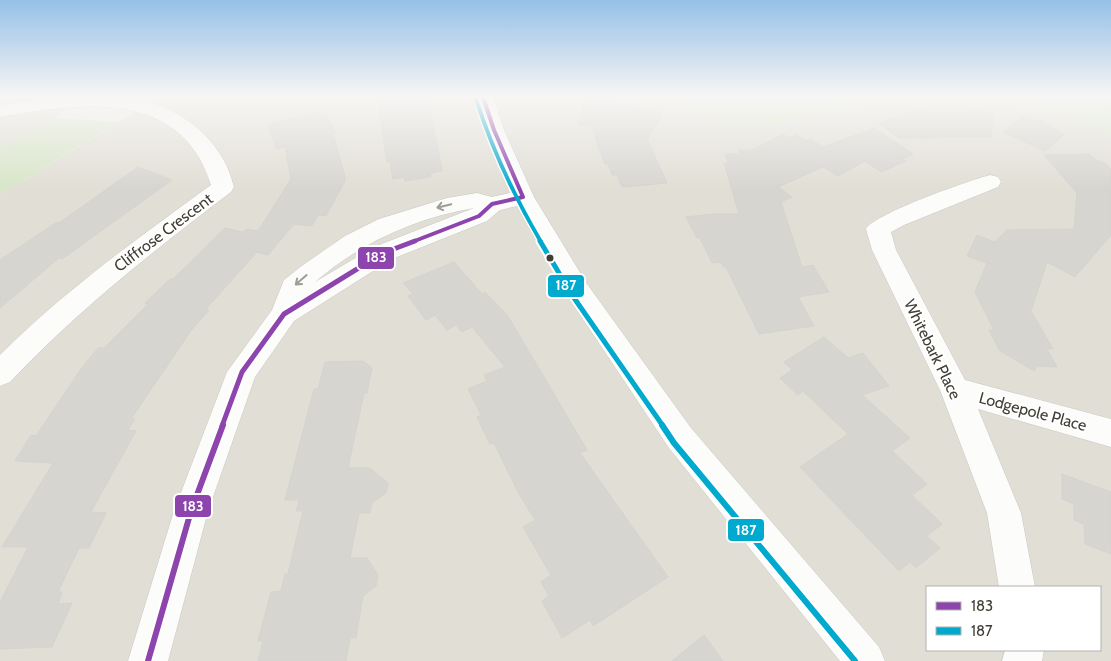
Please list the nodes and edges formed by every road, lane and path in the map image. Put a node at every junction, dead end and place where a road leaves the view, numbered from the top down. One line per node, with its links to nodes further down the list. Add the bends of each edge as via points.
1 (182, 128): 5 (street, Cliffrose Crescent, via 212,158 222,187 99,280 47,325)
2 (493, 128): 4 (street)
3 (990, 182): 6 (street, Whitebark Place, via 878,229 884,250)
4 (522, 196): 9 (street, via 492,204 479,216 383,253 284,314 242,372 191,511); 10 (street, via 578,291 680,438)
5 (0, 374)
6 (955, 390): 7 (street, Lodgepole Place); 8 (street, Whitebark Place, via 1004,514)
7 (1111, 433)
8 (1018, 586)
9 (148, 661)
10 (865, 661)

